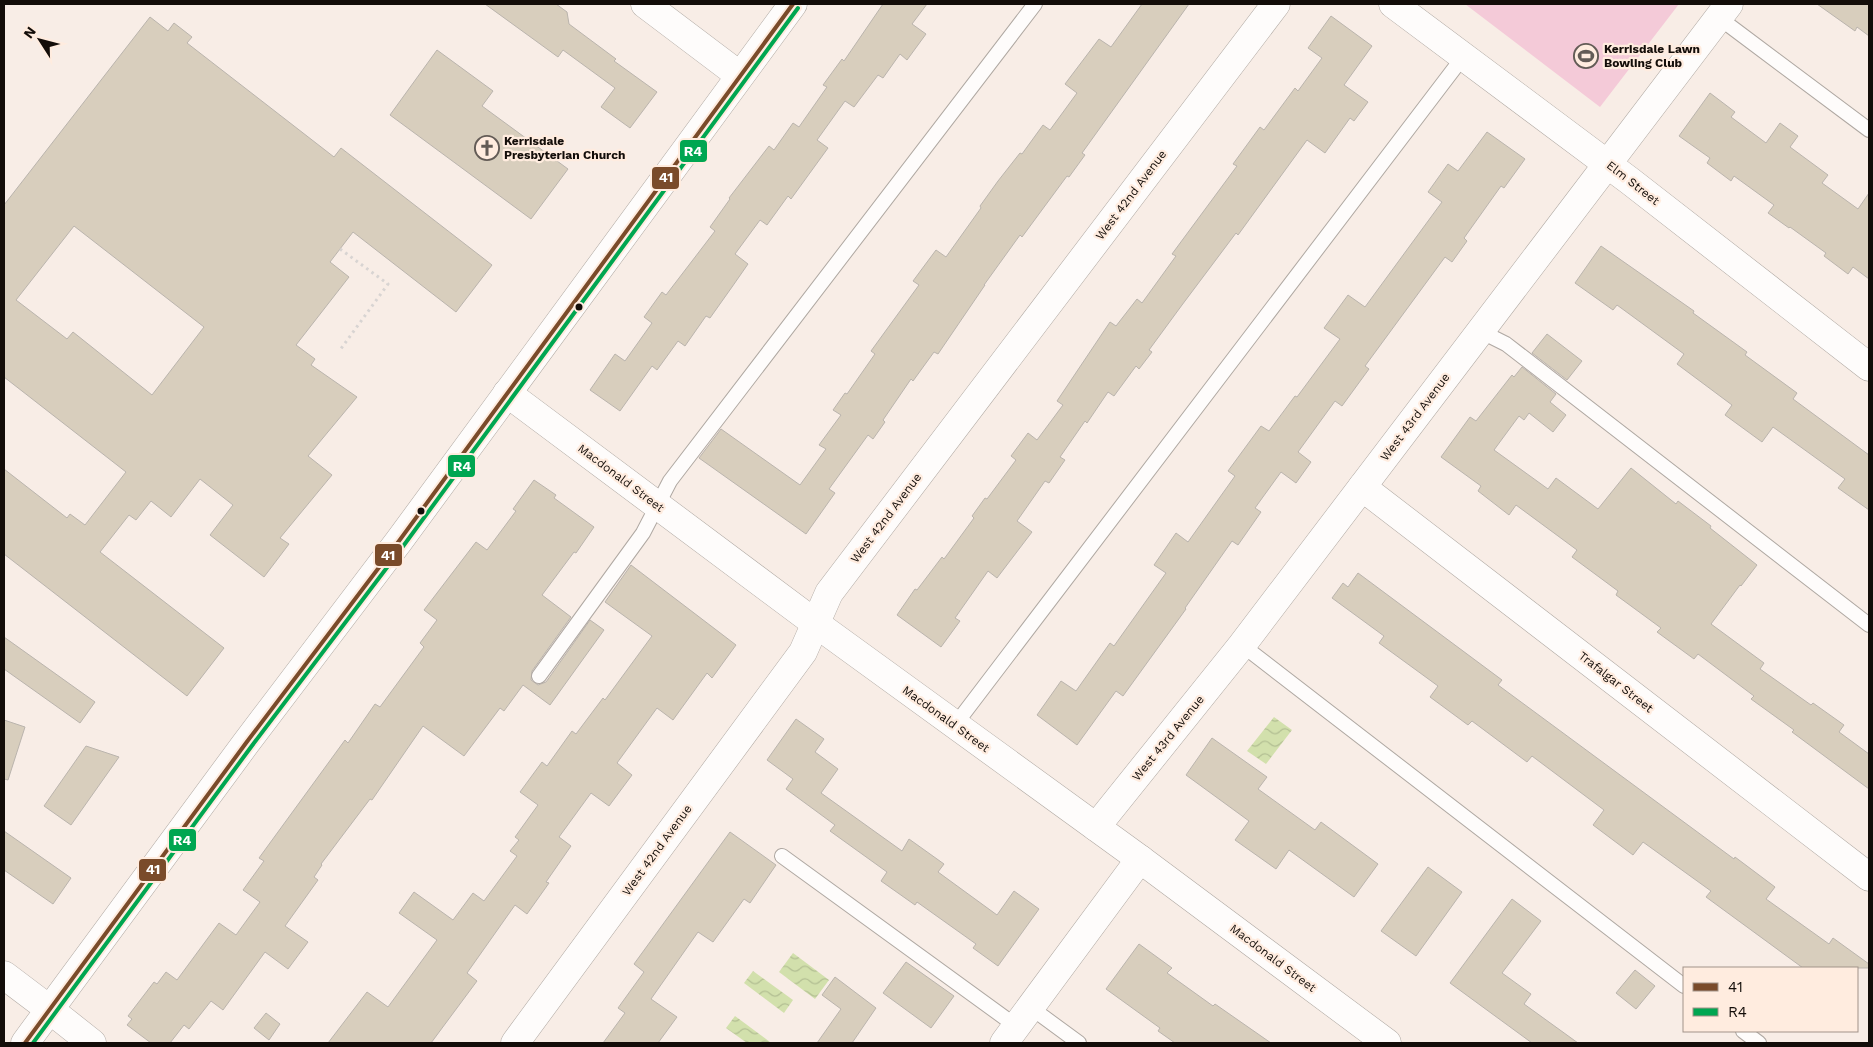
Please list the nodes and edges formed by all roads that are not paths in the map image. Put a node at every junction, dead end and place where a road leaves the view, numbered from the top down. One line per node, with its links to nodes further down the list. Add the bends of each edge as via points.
1 (645, 4): 8 (street)
2 (793, 4): 8 (street)
3 (1035, 4): 15 (lane, via 670,481)
4 (1276, 4): 16 (street, West 42nd Avenue, via 829,593)
5 (1393, 4): 7 (street, Elm Street)
6 (1724, 10): 9 (lane); 10 (street, West 43rd Avenue)
7 (1463, 57): 10 (street, Elm Street); 20 (lane)
8 (740, 75): 13 (street)
9 (1869, 130)
10 (1608, 164): 11 (street, West 43rd Avenue); 12 (street, Elm Street)
11 (1480, 331): 14 (street, West 43rd Avenue); 17 (lane, via 1506,344)
12 (1869, 367)
13 (507, 393): 15 (street, Macdonald Street); 27 (street)
14 (1362, 487): 18 (street, West 43rd Avenue); 24 (street, Trafalgar Street)
15 (657, 505): 16 (street, Macdonald Street); 19 (lane, via 643,533)
16 (815, 623): 20 (street, Macdonald Street); 32 (street, West 42nd Avenue, via 803,652)
17 (1869, 625)
18 (1242, 645): 21 (street, West 43rd Avenue); 26 (lane)
19 (539, 676)
20 (955, 725): 21 (street, Macdonald Street)
21 (1096, 827): 23 (street, Macdonald Street)
22 (782, 856): 28 (lane)
23 (1140, 859): 28 (street); 34 (street, Macdonald Street)
24 (1869, 877)
25 (4, 975): 27 (street)
26 (1683, 985)
27 (49, 1010): 30 (street); 31 (street)
28 (1017, 1026): 33 (lane)
29 (1744, 1032): 35 (lane)
30 (25, 1043)
31 (92, 1043)
32 (515, 1043)
33 (1079, 1043)
34 (1387, 1043)
35 (1760, 1043)

